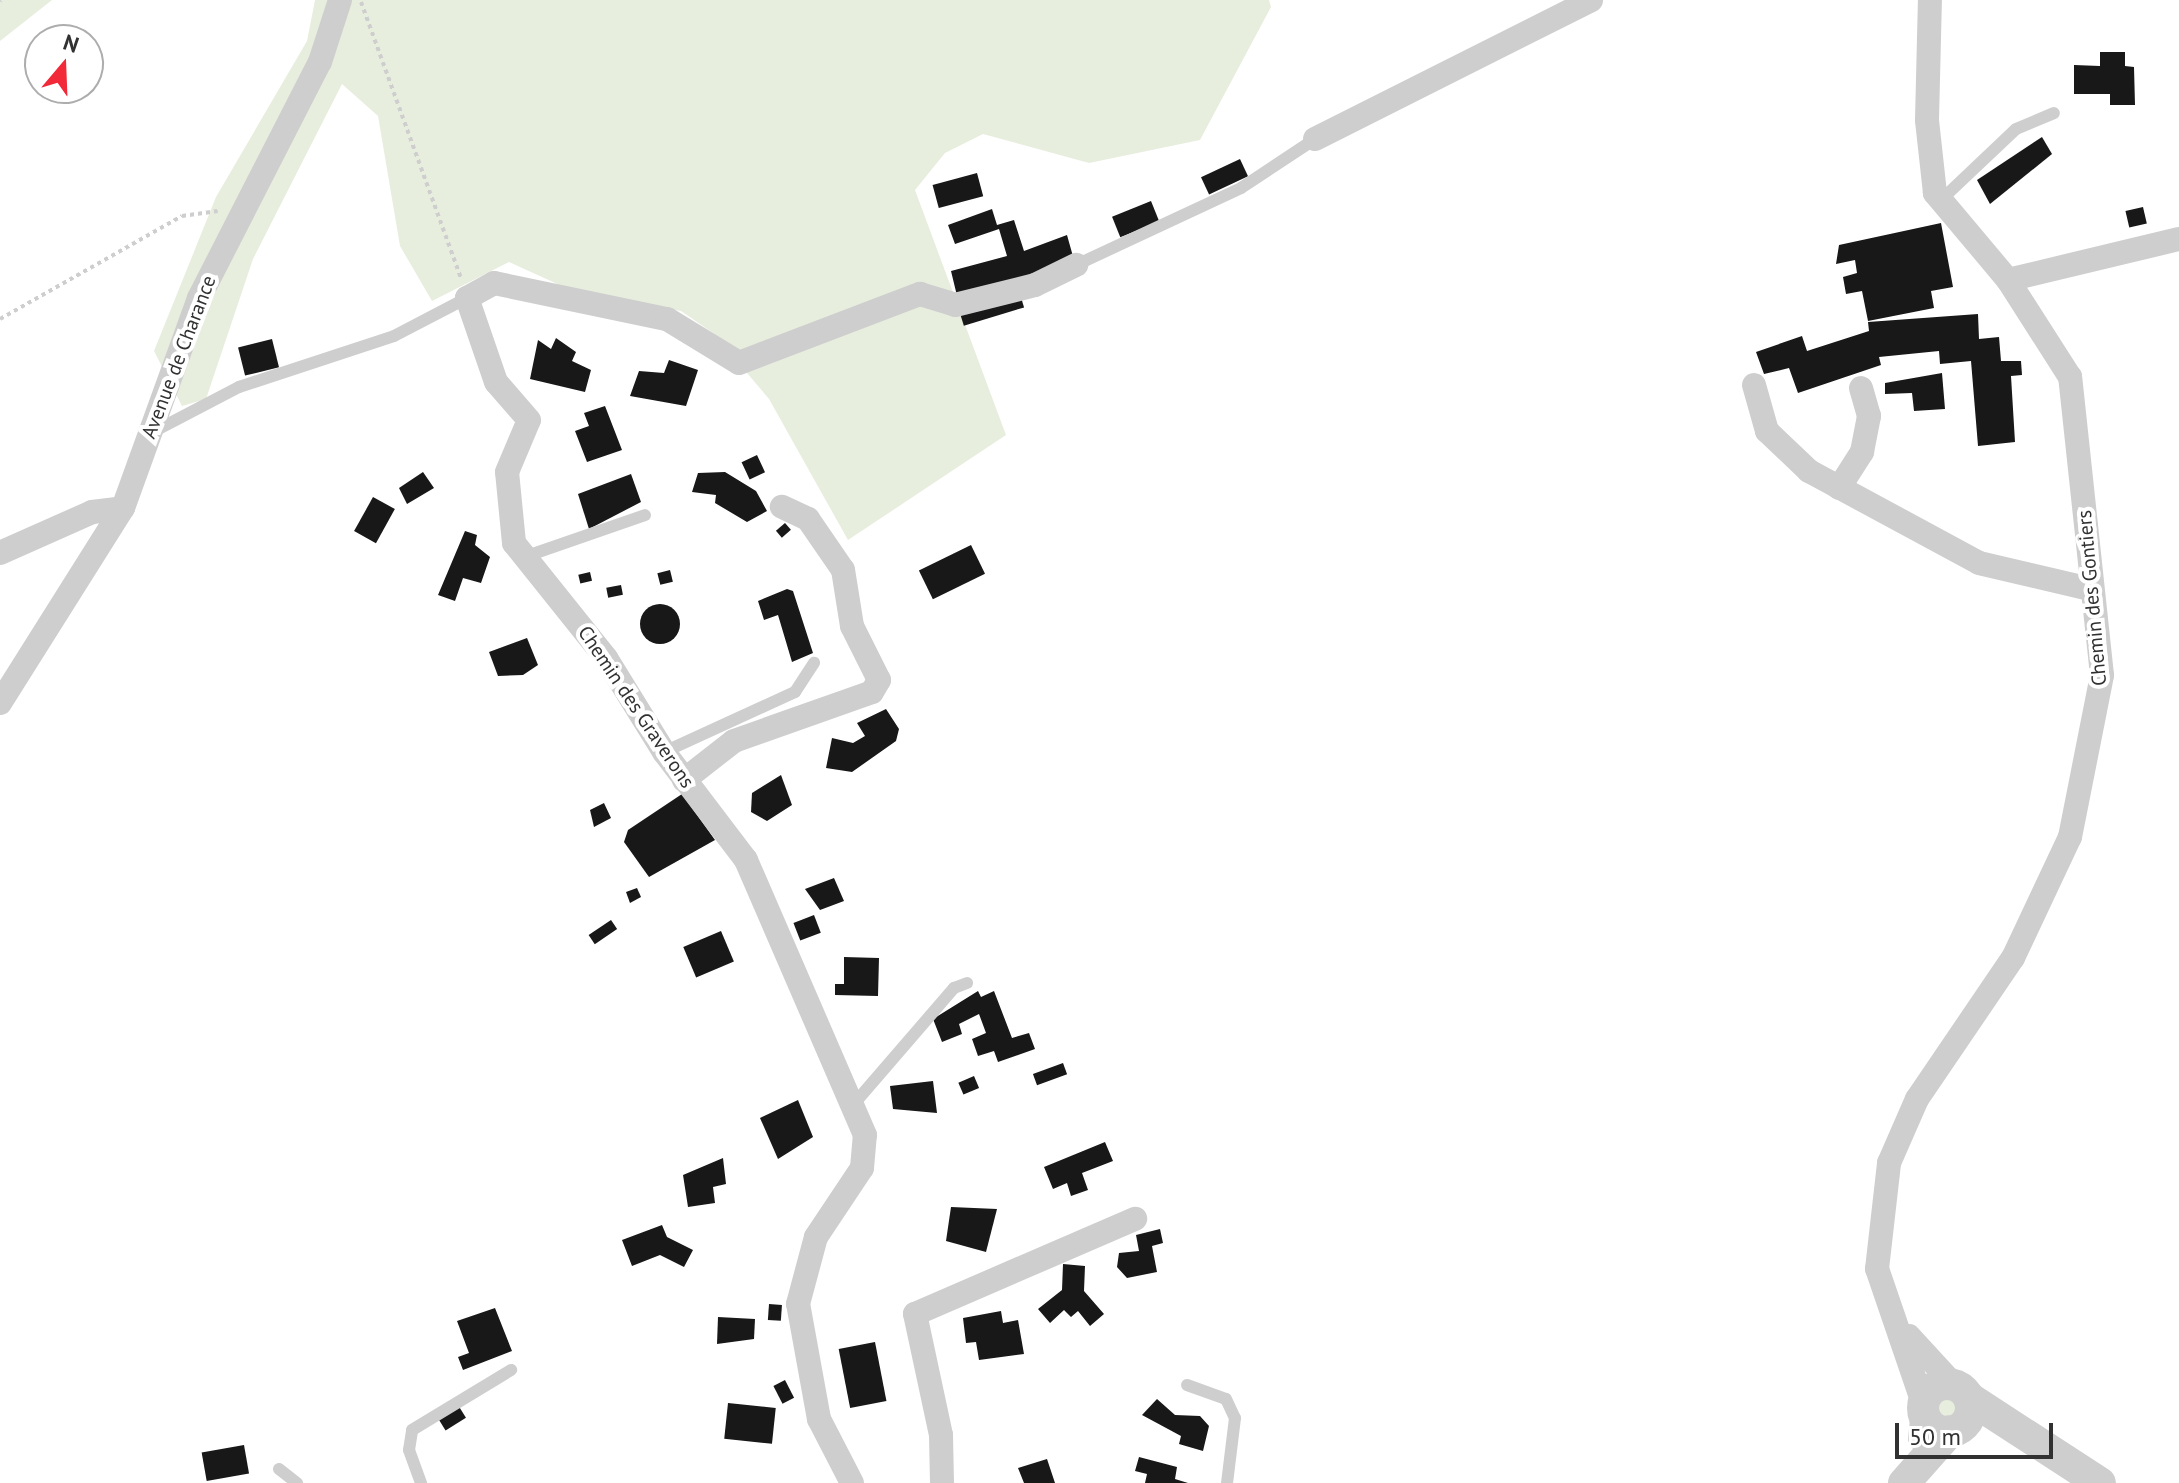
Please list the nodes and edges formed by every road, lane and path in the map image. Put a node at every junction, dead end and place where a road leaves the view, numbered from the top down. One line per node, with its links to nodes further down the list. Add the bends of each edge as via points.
1 (340, 0): 8 (street, Avenue de Charance, via 320,62)
2 (360, 0): 12 (path)
3 (1591, 0): 6 (street)
4 (1930, 0): 7 (street, via 1927,120)
5 (2054, 113): 7 (lane, via 2016,129)
6 (1315, 139): 10 (lane, via 1241,188)
7 (1941, 200): 11 (street, Chemin des Gontiers)
8 (240, 207): 13 (path, via 182,216); 16 (street, Avenue de Charance)
9 (2179, 239): 11 (street)
10 (1076, 265): 12 (street, via 1035,285 955,305 920,294 739,363 667,319 494,283)
11 (2008, 280): 23 (street, Chemin des Gontiers, via 2070,377)
12 (467, 298): 16 (lane, via 394,336 239,387); 22 (street, Chemin des Graverons, via 496,382 529,420 506,487)
13 (0, 319)
14 (1754, 385): 17 (street, via 1767,431)
15 (1861, 388): 17 (street, via 1869,416 1862,452)
16 (149, 434): 19 (street, Avenue de Charance)
17 (1839, 488): 23 (street, via 1979,563)
18 (782, 507): 27 (street, via 808,519 843,570 852,626 879,680 872,692 734,741)
19 (123, 508): 21 (street, via 92,512); 25 (street, Avenue de Charance)
20 (645, 515): 22 (lane)
21 (0, 553)
22 (521, 558): 26 (street, Chemin des Graverons, via 606,658)
23 (2090, 589): 31 (street, Chemin des Gontiers, via 2100,711 2070,837 2013,958 1917,1099 1889,1163 1877,1269)
24 (814, 663): 26 (lane, via 795,692)
25 (0, 701)
26 (664, 752): 27 (street, Chemin des Graverons)
27 (684, 780): 29 (street, Chemin des Graverons, via 746,860)
28 (967, 983): 29 (lane, via 954,988)
29 (853, 1105): 39 (street, Chemin des Graverons, via 865,1135 862,1168 816,1237 798,1304 819,1419)
30 (1135, 1219): 40 (street, via 915,1314 941,1435)
31 (1902, 1328): 34 (street, Chemin des Gontiers); 34 (street, Chemin des Gontiers)
32 (511, 1370): 38 (lane, via 412,1430 409,1450)
33 (1187, 1385): 41 (lane, via 1226,1399 1235,1418)
34 (1944, 1412): 36 (street); 42 (street, via 2025,1430)
35 (279, 1469): 37 (lane)
36 (1905, 1482)
37 (297, 1483)
38 (421, 1483)
39 (852, 1483)
40 (942, 1483)
41 (1227, 1483)
42 (2100, 1483)

